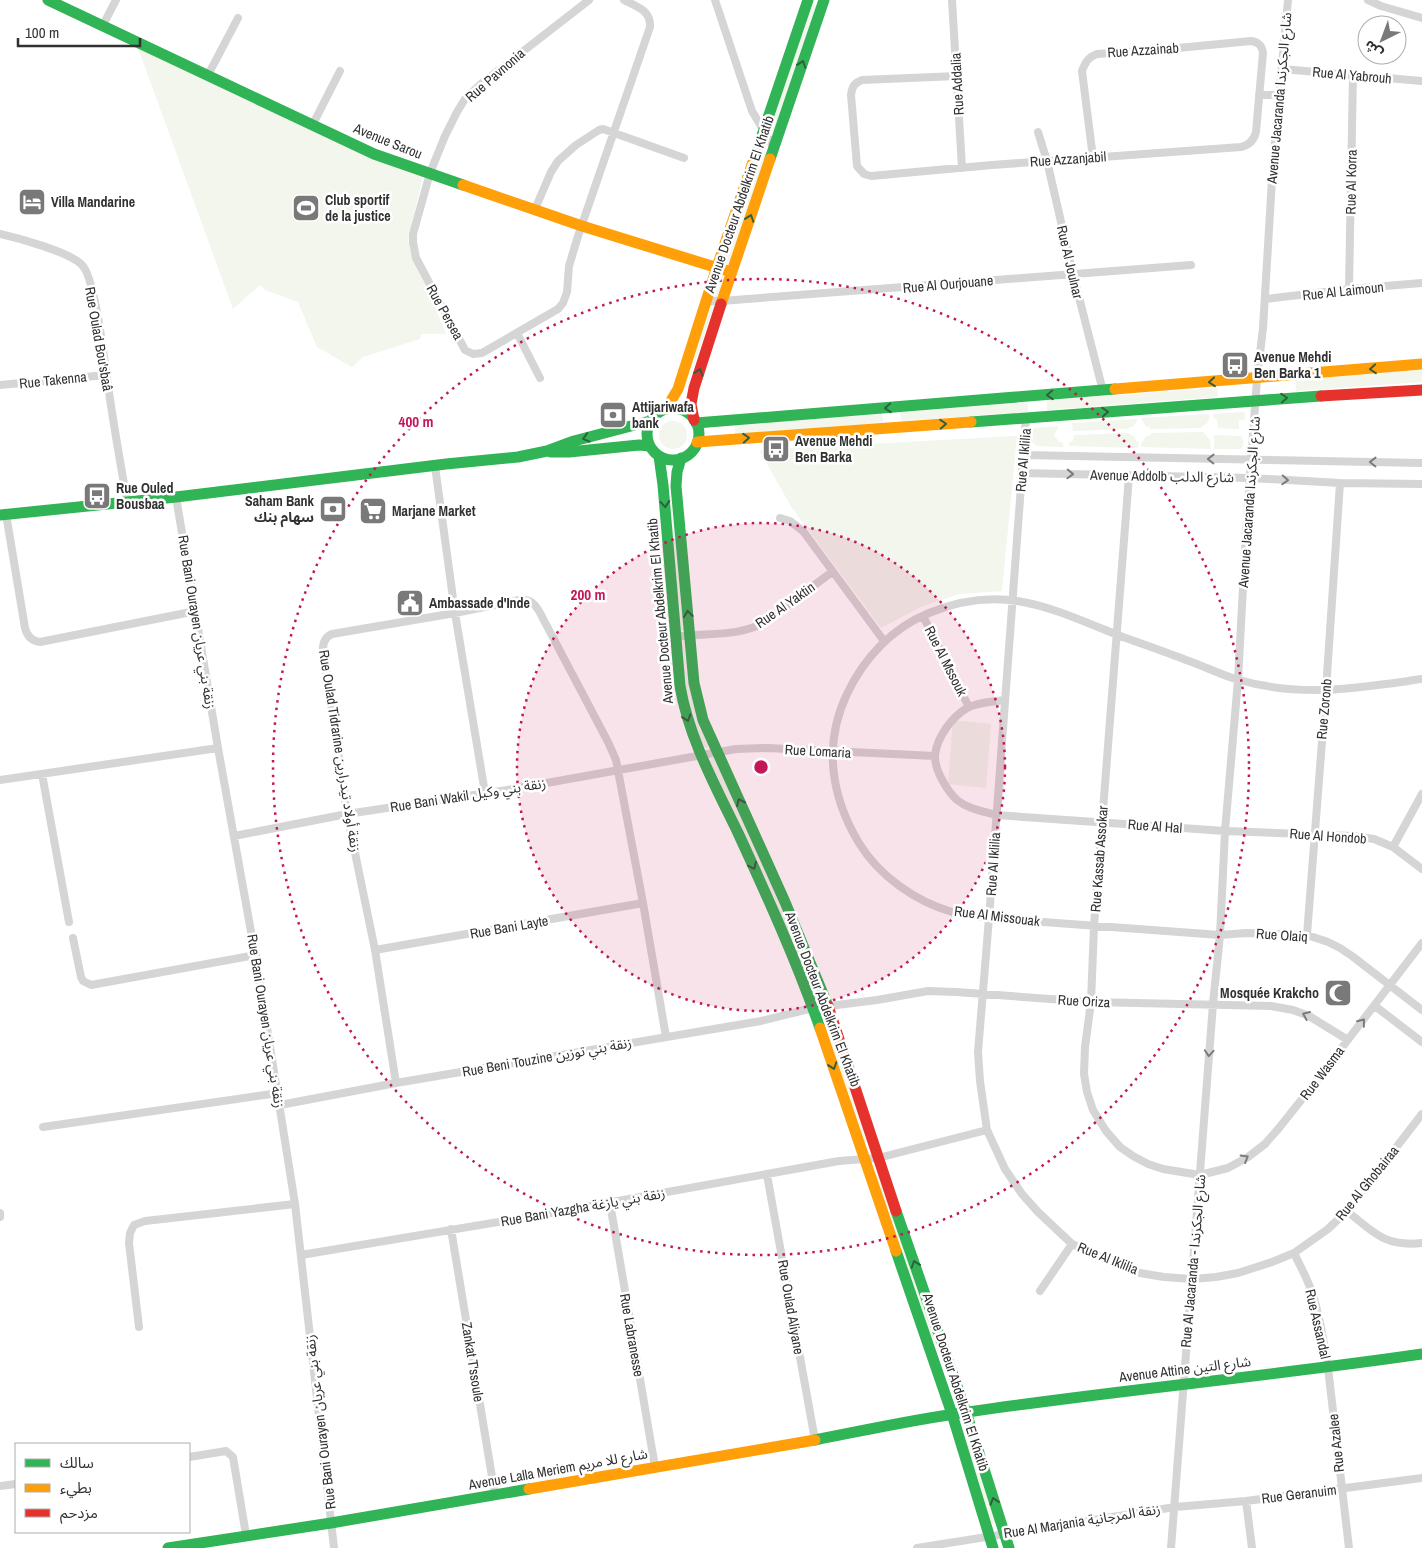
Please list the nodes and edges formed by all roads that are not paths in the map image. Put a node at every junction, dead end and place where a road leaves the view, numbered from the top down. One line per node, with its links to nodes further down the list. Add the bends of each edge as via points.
1 (48, 0): 13 (main road, Avenue Sarou)
2 (116, 0): 13 (street)
3 (589, 0): 31 (street, Rue Pavnonia, via 465,100 450,123)
4 (624, 0): 23 (street, Rue Persea, via 645,11 650,18 650,27)
5 (716, 0): 24 (street, via 752,111)
6 (808, 0): 24 (main road)
7 (952, 0): 18 (street, Rue Addalia)
8 (1288, 0): 14 (street, Avenue Jacaranda شارع الجكرندا)
9 (1368, 0): 12 (street)
10 (820, 1): 26 (main road, Avenue Docteur Abdelkrim El Khatib, one-way to 10)
11 (238, 18): 17 (street)
12 (1422, 18)
13 (103, 25): 17 (main road, Avenue Sarou)
14 (1282, 69): 16 (street, Rue Al Yabrouh); 21 (street, Avenue Jacaranda شارع الجكرندا)
15 (340, 71): 22 (street)
16 (1353, 74): 19 (street, Rue Al Yabrouh); 40 (street, Rue Al Korra)
17 (208, 75): 22 (main road, Avenue Sarou)
18 (957, 76): 30 (street, Rue Addalia); 30 (street, Rue Azzanjabil, via 862,80 852,88 851,95 857,166 864,174)
19 (1422, 81)
20 (1260, 95): 21 (street); 28 (street, Rue Azzanjabil, via 1256,132 1251,142 1241,147); 28 (street, Rue Azzainab, via 1263,53 1258,42 1097,54 1088,59 1082,72)
21 (1279, 95): 41 (street, Avenue Jacaranda شارع الجكرندا)
22 (313, 124): 31 (main road, Avenue Sarou, via 374,154)
23 (612, 132): 27 (street); 32 (street, via 603,129 595,132 564,155 551,172); 33 (street, Rue Persea)
24 (763, 132): 26 (street); 36 (main road)
25 (1038, 132): 29 (street, Rue Al Joulnar)
26 (774, 148): 37 (main road, Avenue Docteur Abdelkrim El Khatib, one-way to 26)
27 (684, 158)
28 (1093, 158): 29 (street, Rue Azzanjabil)
29 (1047, 161): 30 (street, Rue Azzanjabil); 38 (street, Rue Al Joulnar)
30 (962, 168)
31 (430, 174): 32 (main road, Avenue Sarou); 44 (street, Rue Persea, via 413,234 414,251 421,269 469,353 482,354)
32 (535, 210): 33 (main road, Avenue Sarou)
33 (582, 226): 36 (main road, Avenue Sarou); 44 (street, Rue Persea, via 572,254 568,292 563,303)
34 (0, 234): 46 (street, Rue Oulad Bou'sbaâ, via 53,250 77,260 84,267 96,310)
35 (1191, 265): 38 (street, Rue Al Ourjouane)
36 (716, 267): 37 (main road, Avenue Sarou); 42 (main road)
37 (731, 272): 43 (main road, Avenue Docteur Abdelkrim El Khatib)
38 (1073, 274): 43 (street, Rue Al Ourjouane); 51 (street, Rue Al Joulnar)
39 (1422, 283): 40 (street, Rue Al Laimoun)
40 (1349, 289): 41 (street, Rue Al Laimoun)
41 (1265, 299): 48 (street, Avenue Jacaranda شارع الجكرندا)
42 (706, 301): 43 (street, Rue Al Ourjouane); 53 (main road, via 678,389)
43 (721, 302): 56 (main road, Avenue Docteur Abdelkrim El Khatib, one-way to 43, via 692,396)
44 (517, 333): 47 (street)
45 (1422, 364): 48 (main road, one-way to 48)
46 (106, 375): 49 (street, Rue Takenna); 72 (street, Rue Oulad Bou'sbaâ)
47 (540, 378)
48 (1257, 379): 51 (main road, one-way to 51); 52 (street, Avenue Jacaranda شارع الجكرندا)
49 (0, 385)
50 (1422, 390): 52 (main road, one-way to 50)
51 (1103, 391): 56 (main road, one-way to 56)
52 (1256, 400): 54 (main road, one-way to 52); 63 (street, Avenue Jacaranda شارع الجكرندا)
53 (666, 409): 55 (main road); 56 (main road, via 682,410)
54 (1026, 418): 57 (main road, one-way to 54); 60 (street, Rue Al Iklilia)
55 (650, 421): 58 (main road, via 647,434); 59 (main road, one-way to 59)
56 (695, 421): 57 (main road)
57 (697, 442): 62 (main road, via 691,452)
58 (650, 446): 59 (main road); 61 (main road)
59 (547, 451): 65 (main road)
60 (1023, 455): 63 (street, Avenue Addolb شارع الدلب, one-way to 60); 66 (street, Rue Al Iklilia)
61 (659, 456): 62 (main road, via 674,460); 82 (main road, Avenue Docteur Abdelkrim El Khatib, one-way to 82)
62 (681, 458): 81 (main road, Avenue Docteur Abdelkrim El Khatib, one-way to 62, via 676,486)
63 (1252, 459): 64 (street, Avenue Addolb شارع الدلب, one-way to 63); 68 (street, Avenue Jacaranda شارع الجكرندا)
64 (1422, 463)
65 (435, 466): 71 (main road); 78 (street)
66 (1022, 473): 67 (street, Avenue Addolb شارع الدلب, one-way to 67); 76 (street, Rue Al Iklilia)
67 (1130, 476): 68 (street, Avenue Addolb شارع الدلب); 80 (street, Rue Kassab Assokar)
68 (1250, 478): 69 (street, Avenue Addolb شارع الدلب, one-way to 69); 85 (street, Avenue Jacaranda شارع الجكرندا)
69 (1340, 483): 70 (street, Avenue Addolb شارع الدلب); 86 (street, Rue Zoronb)
70 (1422, 484)
71 (176, 496): 72 (main road); 77 (street, Rue Bani Ourayen زنقة بني عريان)
72 (127, 501): 73 (main road)
73 (3, 514): 77 (street, via 25,628 32,640 40,642)
74 (780, 518): 75 (street, via 803,531)
75 (832, 572): 81 (street, Rue Al Yaktin, via 753,628 741,632); 83 (street)
76 (1012, 600): 79 (street, Rue Al Missouak, via 965,601); 80 (street, Rue Al Missouak, via 1062,613); 87 (street, Rue Al Iklilia)
77 (196, 611): 89 (street, Rue Bani Ourayen زنقة بني عريان)
78 (455, 613): 94 (street, Rue Oulad Tidrarine زنقة أولاد تيدرارين, via 519,600 532,602 608,742); 97 (street); 99 (street, Rue Oulad Tidrarine زنقة أولاد تيدرارين, via 332,634 326,638 323,649)
79 (923, 616): 83 (street, Rue Al Missouak, via 901,627); 88 (street, Rue Al Mssouk)
80 (1116, 634): 85 (street, Rue Al Missouak); 101 (street, Rue Kassab Assokar)
81 (690, 635): 82 (street, Rue Al Yaktin); 90 (main road, Avenue Docteur Abdelkrim El Khatib, via 697,702)
82 (675, 637): 92 (main road, Avenue Docteur Abdelkrim El Khatib, one-way to 92, via 683,704)
83 (884, 641): 91 (street, Rue Al Missouak, via 867,660 846,694)
84 (1422, 679): 86 (street, Rue Al Missouak)
85 (1238, 680): 86 (street, Rue Al Missouak, via 1283,689); 102 (street, Avenue Jacaranda شارع الجكرندا)
86 (1326, 690): 103 (street, Rue Zoronb)
87 (1005, 700): 88 (street); 100 (street, Rue Al Iklilia)
88 (969, 707): 93 (street, via 949,725)
89 (218, 748): 95 (street); 104 (street, Rue Bani Ourayen زنقة بني عريان)
90 (717, 752): 91 (street, Rue Lomaria, via 754,748); 92 (street, Rue Lomaria); 121 (main road, Avenue Docteur Abdelkrim El Khatib, one-way to 90)
91 (832, 752): 93 (street, Rue Lomaria); 108 (street, Rue Al Missouak, via 840,806 849,826 874,863 923,901 954,912)
92 (702, 754): 94 (street, Rue Bani Wakil زنقة بني وكيل); 123 (main road, Avenue Docteur Abdelkrim El Khatib, one-way to 123, via 772,906)
93 (935, 756): 100 (street, via 941,778 956,799 971,808)
94 (618, 770): 97 (street, Rue Bani Wakil زنقة بني وكيل); 107 (street, Rue Oulad Tidrarine زنقة أولاد تيدرارين)
95 (42, 774): 96 (street); 109 (street)
96 (0, 780)
97 (485, 793): 99 (street, Rue Bani Wakil زنقة بني وكيل)
98 (1422, 794): 105 (street)
99 (348, 814): 104 (street, Rue Bani Wakil زنقة بني وكيل); 115 (street, Rue Oulad Tidrarine زنقة أولاد تيدرارين)
100 (996, 815): 101 (street, Rue Al Hal); 108 (street, Rue Al Iklilia)
101 (1102, 822): 102 (street, Rue Al Hal); 110 (street, Rue Kassab Assokar)
102 (1225, 832): 103 (street, Rue Al Hondob); 111 (street, Avenue Jacaranda شارع الجكرندا)
103 (1314, 834): 105 (street, Rue Al Hondob, via 1374,839); 112 (street, Rue Zoronb)
104 (234, 836): 116 (street, Rue Bani Ourayen زنقة بني عريان)
105 (1393, 847): 106 (street, Rue Al Hondob)
106 (1422, 870)
107 (643, 904): 115 (street, Rue Bani Layte); 125 (street, Rue Oulad Tidrarine زنقة أولاد تيدرارين)
108 (989, 918): 110 (street, Rue Al Missouak); 118 (street, Rue Al Iklilia)
109 (69, 922)
110 (1094, 926): 111 (street, Rue Al Missouak); 119 (street, Rue Kassab Assokar)
111 (1220, 935): 112 (street, Rue Olaiq); 120 (street, Avenue Jacaranda شارع الجكرندا)
112 (1307, 935): 117 (street, Rue Olaiq, via 1340,948)
113 (73, 938): 116 (street, via 80,977 91,985)
114 (1422, 943): 117 (street, Rue Wasma)
115 (375, 950): 128 (street, Rue Oulad Tidrarine زنقة أولاد تيدرارين)
116 (256, 955): 129 (street, Rue Bani Ourayen زنقة بني عريان)
117 (1390, 986): 122 (street, Rue Wasma); 124 (street, Rue Olaiq)
118 (982, 995): 119 (street, Rue Oriza); 121 (street, Rue Oriza, via 928,992); 133 (street, Rue Al Iklilia, via 978,1052)
119 (1091, 1002): 120 (street, Rue Oriza); 137 (street, Rue Kassab Assokar, via 1084,1074 1093,1110 1106,1131 1120,1147 1148,1164)
120 (1213, 1004): 126 (street, Rue Oriza, one-way to 120, via 1294,1010); 137 (street, Rue Al Jacaranda - شارع الجكرندا, one-way to 137)
121 (828, 1006): 123 (street, Rue Oriza); 134 (main road, Avenue Docteur Abdelkrim El Khatib)
122 (1375, 1006): 126 (street, Rue Wasma, one-way to 122); 127 (street)
123 (813, 1008): 125 (street, Rue Beni Touzine زنقة بني توزين); 135 (main road, Avenue Docteur Abdelkrim El Khatib, one-way to 135)
124 (1422, 1010)
125 (666, 1037): 128 (street, Rue Beni Touzine زنقة بني توزين)
126 (1348, 1040): 137 (street, Rue Wasma, one-way to 126, via 1228,1168 1265,1144)
127 (1422, 1042)
128 (396, 1083): 130 (street, Rue Beni Touzine زنقة بني توزين)
129 (278, 1093): 130 (street, Rue Bani Ourayen زنقة بني عريان); 132 (street)
130 (280, 1105): 139 (street, Rue Bani Ourayen زنقة بني عريان)
131 (1422, 1114): 140 (street, Rue Al Ghobairaa)
132 (43, 1127)
133 (986, 1130): 134 (street, Rue Bani Yazgha زنقة بني يازغة); 145 (street, Rue Al Iklilia, via 1005,1169 1022,1194)
134 (878, 1158): 135 (street, Rue Bani Yazgha زنقة بني يازغة); 154 (main road, Avenue Docteur Abdelkrim El Khatib, one-way to 134)
135 (865, 1159): 136 (street, Rue Bani Yazgha زنقة بني يازغة); 155 (main road, Avenue Docteur Abdelkrim El Khatib)
136 (768, 1174): 138 (street, Rue Bani Yazgha زنقة بني يازغة); 156 (street, Rue Oulad Aliyane)
137 (1200, 1175): 148 (street, Rue Al Jacaranda - شارع الجكرندا)
138 (610, 1202): 143 (street, Rue Bani Yazgha زنقة بني يازغة); 158 (street, Rue Labranesse)
139 (294, 1204): 147 (street, Rue Bani Ourayen زنقة بني عريان); 150 (street, via 145,1221 134,1225 129,1243)
140 (1348, 1211): 144 (street, via 1383,1239 1399,1244); 146 (street, Rue Al Ghobairaa)
141 (0, 1212): 142 (street)
142 (0, 1216)
143 (451, 1229): 147 (street, Rue Bani Yazgha زنقة بني يازغة); 163 (street, Zankat T'ssoule)
144 (1422, 1243)
145 (1072, 1244): 148 (street, Rue Al Iklilia, via 1140,1273); 149 (street)
146 (1294, 1253): 148 (street, Rue Al Ghobairaa, via 1238,1273); 152 (street, Rue Assandal, via 1314,1299)
147 (301, 1254): 166 (street, Rue Bani Ourayen زنقة بني عريان)
148 (1192, 1279): 153 (street, Rue Al Jacaranda - شارع الجكرندا)
149 (1040, 1291)
150 (139, 1327)
151 (1422, 1354): 152 (main road, Avenue Attine شارع التين)
152 (1328, 1368): 153 (main road, Avenue Attine شارع التين); 162 (street, Rue Azalee)
153 (1183, 1384): 154 (main road, Avenue Attine شارع التين); 165 (street, Rue Al Jacaranda - شارع الجكرندا)
154 (966, 1412): 155 (main road, Avenue Attine شارع التين); 167 (main road, Avenue Docteur Abdelkrim El Khatib, one-way to 154)
155 (952, 1414): 156 (main road, Avenue Lalla Meriem شارع للا مريم); 169 (main road, Avenue Docteur Abdelkrim El Khatib)
156 (815, 1440): 158 (main road, Avenue Lalla Meriem شارع للا مريم)
157 (190, 1457): 168 (street, via 226,1451 234,1457)
158 (655, 1467): 163 (main road, Avenue Lalla Meriem شارع للا مريم)
159 (1422, 1478): 162 (street, Rue Geranuim)
160 (15, 1484): 161 (street)
161 (0, 1486)
162 (1341, 1489): 164 (street, Rue Geranuim); 178 (street, Rue Azalee)
163 (495, 1495): 166 (main road, Avenue Lalla Meriem شارع للا مريم)
164 (1246, 1501): 165 (street, Rue Geranuim); 177 (street)
165 (1176, 1506): 167 (street, Rue Al Marjania زنقة المرجانية); 176 (street, Rue Al Jacaranda - شارع الجكرندا)
166 (331, 1523): 168 (main road, Avenue Lalla Meriem شارع للا مريم); 172 (street, Rue Bani Ourayen زنقة بني عريان)
167 (1004, 1533): 169 (street, Rue Al Marjania زنقة المرجانية); 175 (main road, Avenue Docteur Abdelkrim El Khatib)
168 (246, 1535): 170 (main road, Avenue Lalla Meriem شارع للا مريم)
169 (989, 1536): 173 (street, Rue Al Marjania زنقة المرجانية); 174 (main road, Avenue Docteur Abdelkrim El Khatib)
170 (206, 1545): 171 (main road, Avenue Lalla Meriem شارع للا مريم)
171 (168, 1548)
172 (334, 1548)
173 (917, 1548)
174 (993, 1548)
175 (1008, 1548)
176 (1171, 1548)
177 (1252, 1548)
178 (1349, 1548)

